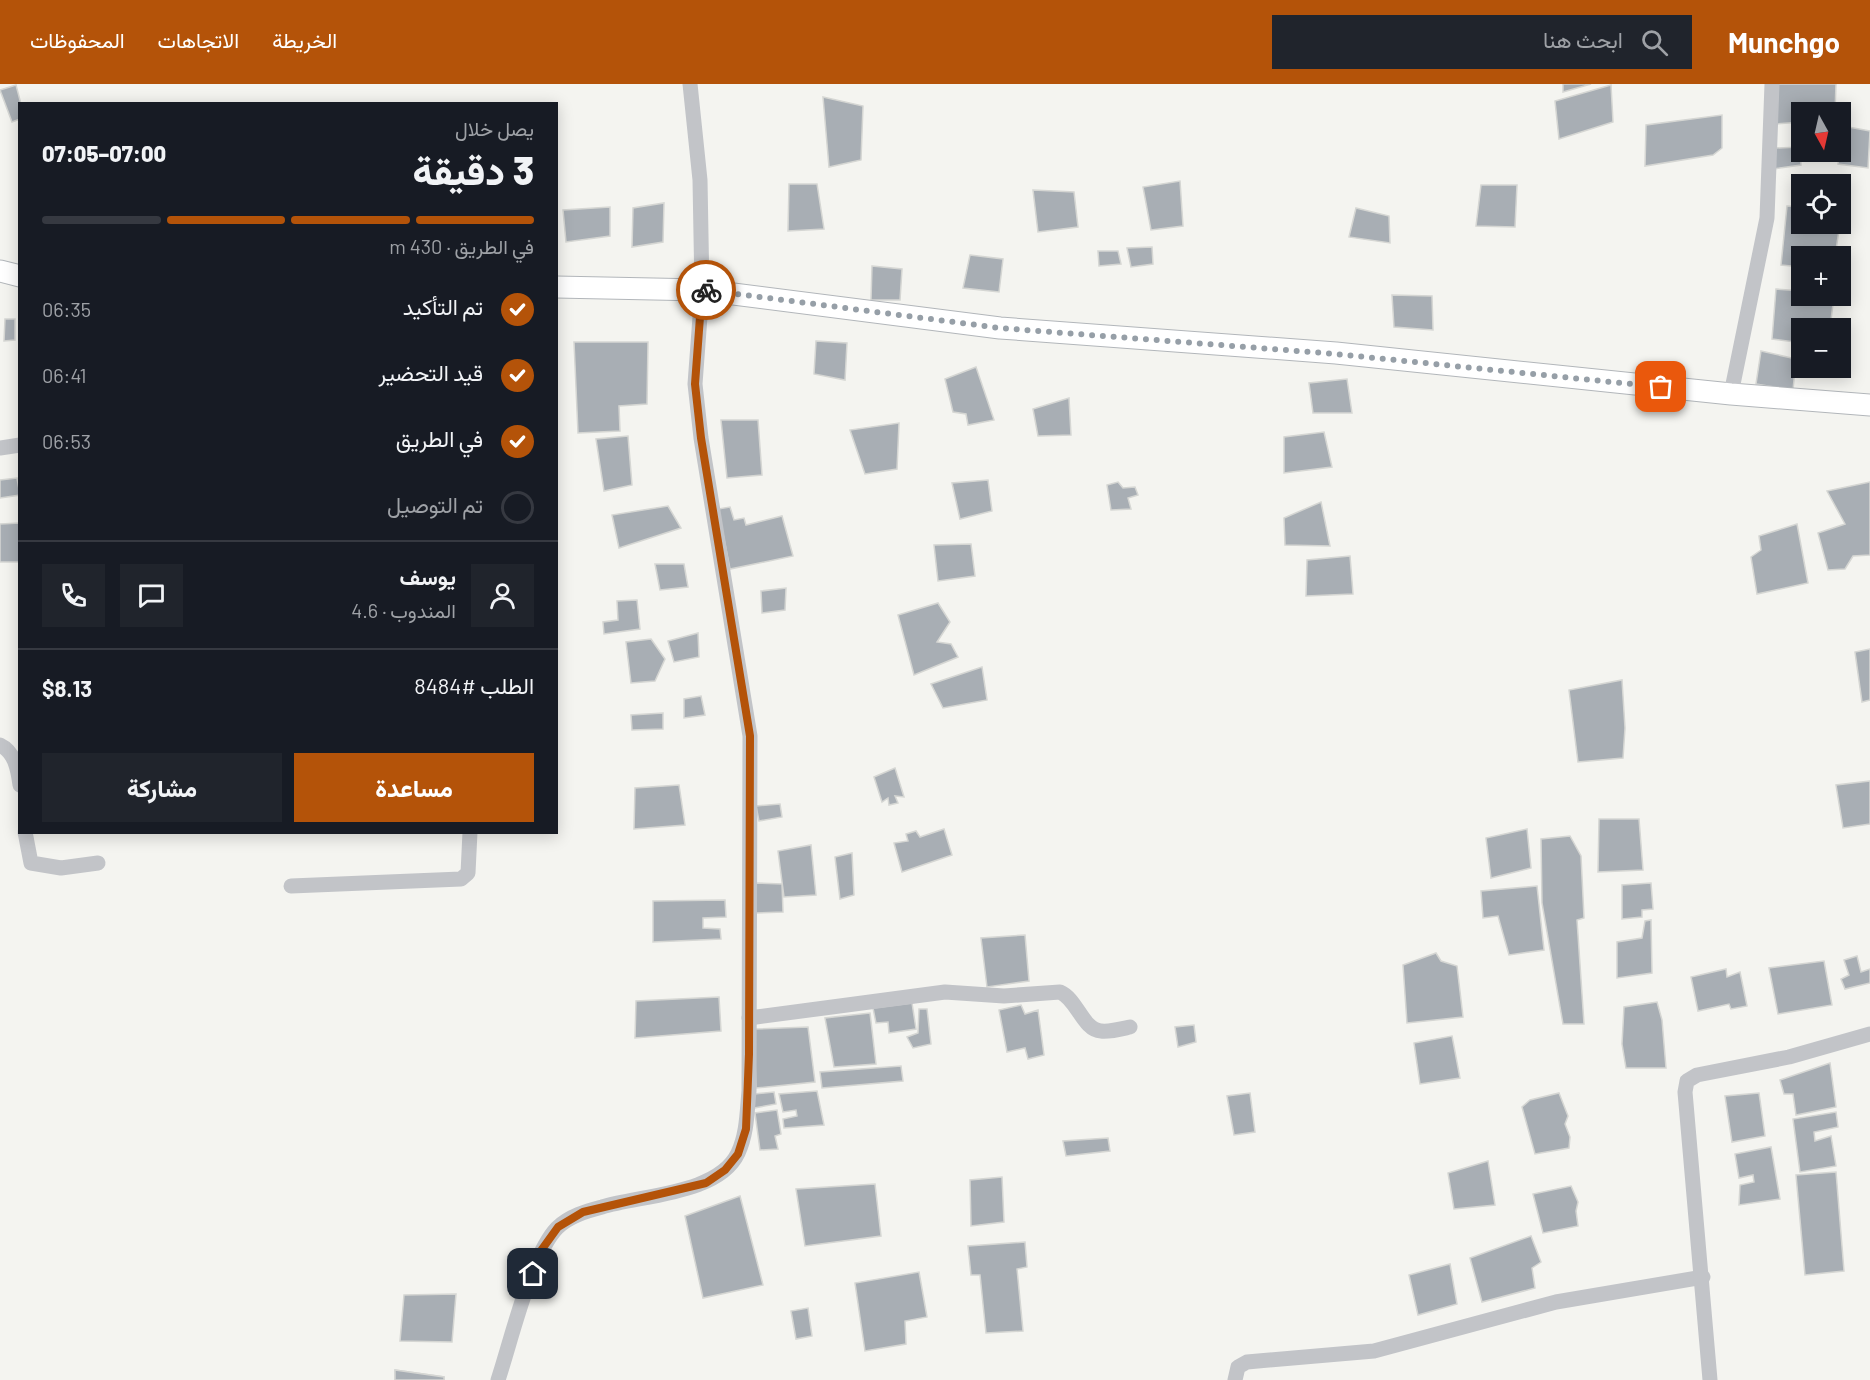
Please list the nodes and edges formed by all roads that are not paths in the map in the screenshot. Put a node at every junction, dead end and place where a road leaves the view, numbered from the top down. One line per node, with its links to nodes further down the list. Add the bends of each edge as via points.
1 (690, 84): 6 (street, via 700,180)
2 (1772, 84): 7 (street, via 1767,218)
3 (0, 271): 4 (street)
4 (18, 276)
5 (558, 287): 6 (street)
6 (702, 290): 7 (street, via 1000,328 1336,354); 17 (street, via 695,384 750,736)
7 (1731, 394): 8 (street)
8 (1870, 405)
9 (18, 445): 10 (street)
10 (0, 448)
11 (0, 745): 12 (street, via 11,754)
12 (18, 771)
13 (25, 834): 15 (street, via 31,863 61,868)
14 (470, 834): 16 (street, via 468,873 461,879)
15 (98, 863)
16 (291, 886)
17 (749, 1018): 18 (street, via 945,992 1004,996 1060,992 1068,996 1092,1028 1100,1032); 21 (street, via 746,1129 738,1154 725,1170 706,1183 583,1212 558,1227 540,1252)
18 (1130, 1027)
19 (1870, 1034): 20 (street, via 1789,1057 1697,1075 1687,1081)
20 (1702, 1277): 22 (street, via 1556,1302 1374,1352 1248,1362 1238,1367); 23 (street)
21 (498, 1380)
22 (1235, 1380)
23 (1710, 1380)

